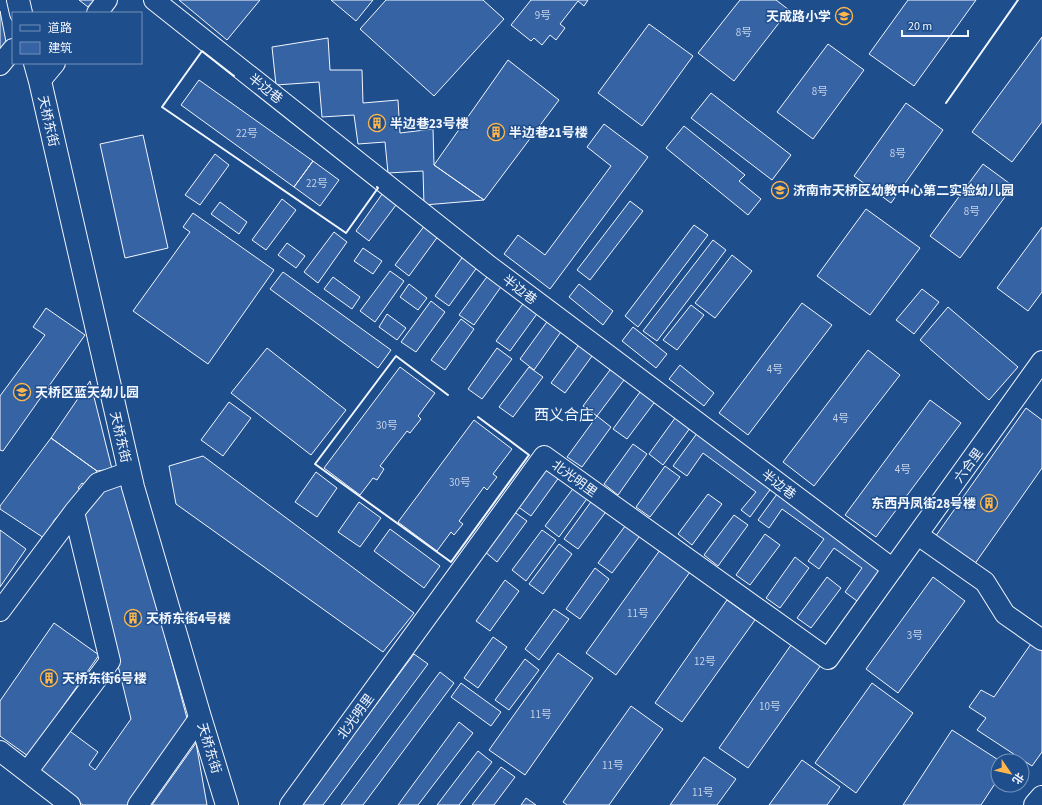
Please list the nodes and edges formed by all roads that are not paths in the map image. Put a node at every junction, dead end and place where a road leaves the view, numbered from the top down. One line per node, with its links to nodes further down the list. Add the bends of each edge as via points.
1 (18, 0): 4 (street)
2 (107, 0): 5 (street)
3 (154, 0): 14 (street, 半边巷, via 488,265)
4 (21, 12)
5 (98, 12)
6 (12, 50): 8 (street)
7 (53, 64): 9 (street)
8 (0, 65)
9 (37, 72): 11 (street, 天桥东街)
10 (1039, 372): 13 (street, 六合里)
11 (129, 472): 12 (street, via 98,482); 17 (street, 天桥东街)
12 (74, 512): 15 (street); 19 (street, via 110,661)
13 (918, 535): 14 (street, 六合里); 16 (street, via 985,582 1004,614)
14 (893, 569): 24 (street, 北光明里, via 828,659 544,456)
15 (0, 610)
16 (1042, 640)
17 (200, 717): 22 (street); 23 (street, 天桥东街)
18 (0, 751): 19 (street)
19 (27, 772): 21 (street)
20 (1042, 797): 25 (street)
21 (70, 805)
22 (138, 805)
23 (227, 805)
24 (290, 805)
25 (1035, 805)

